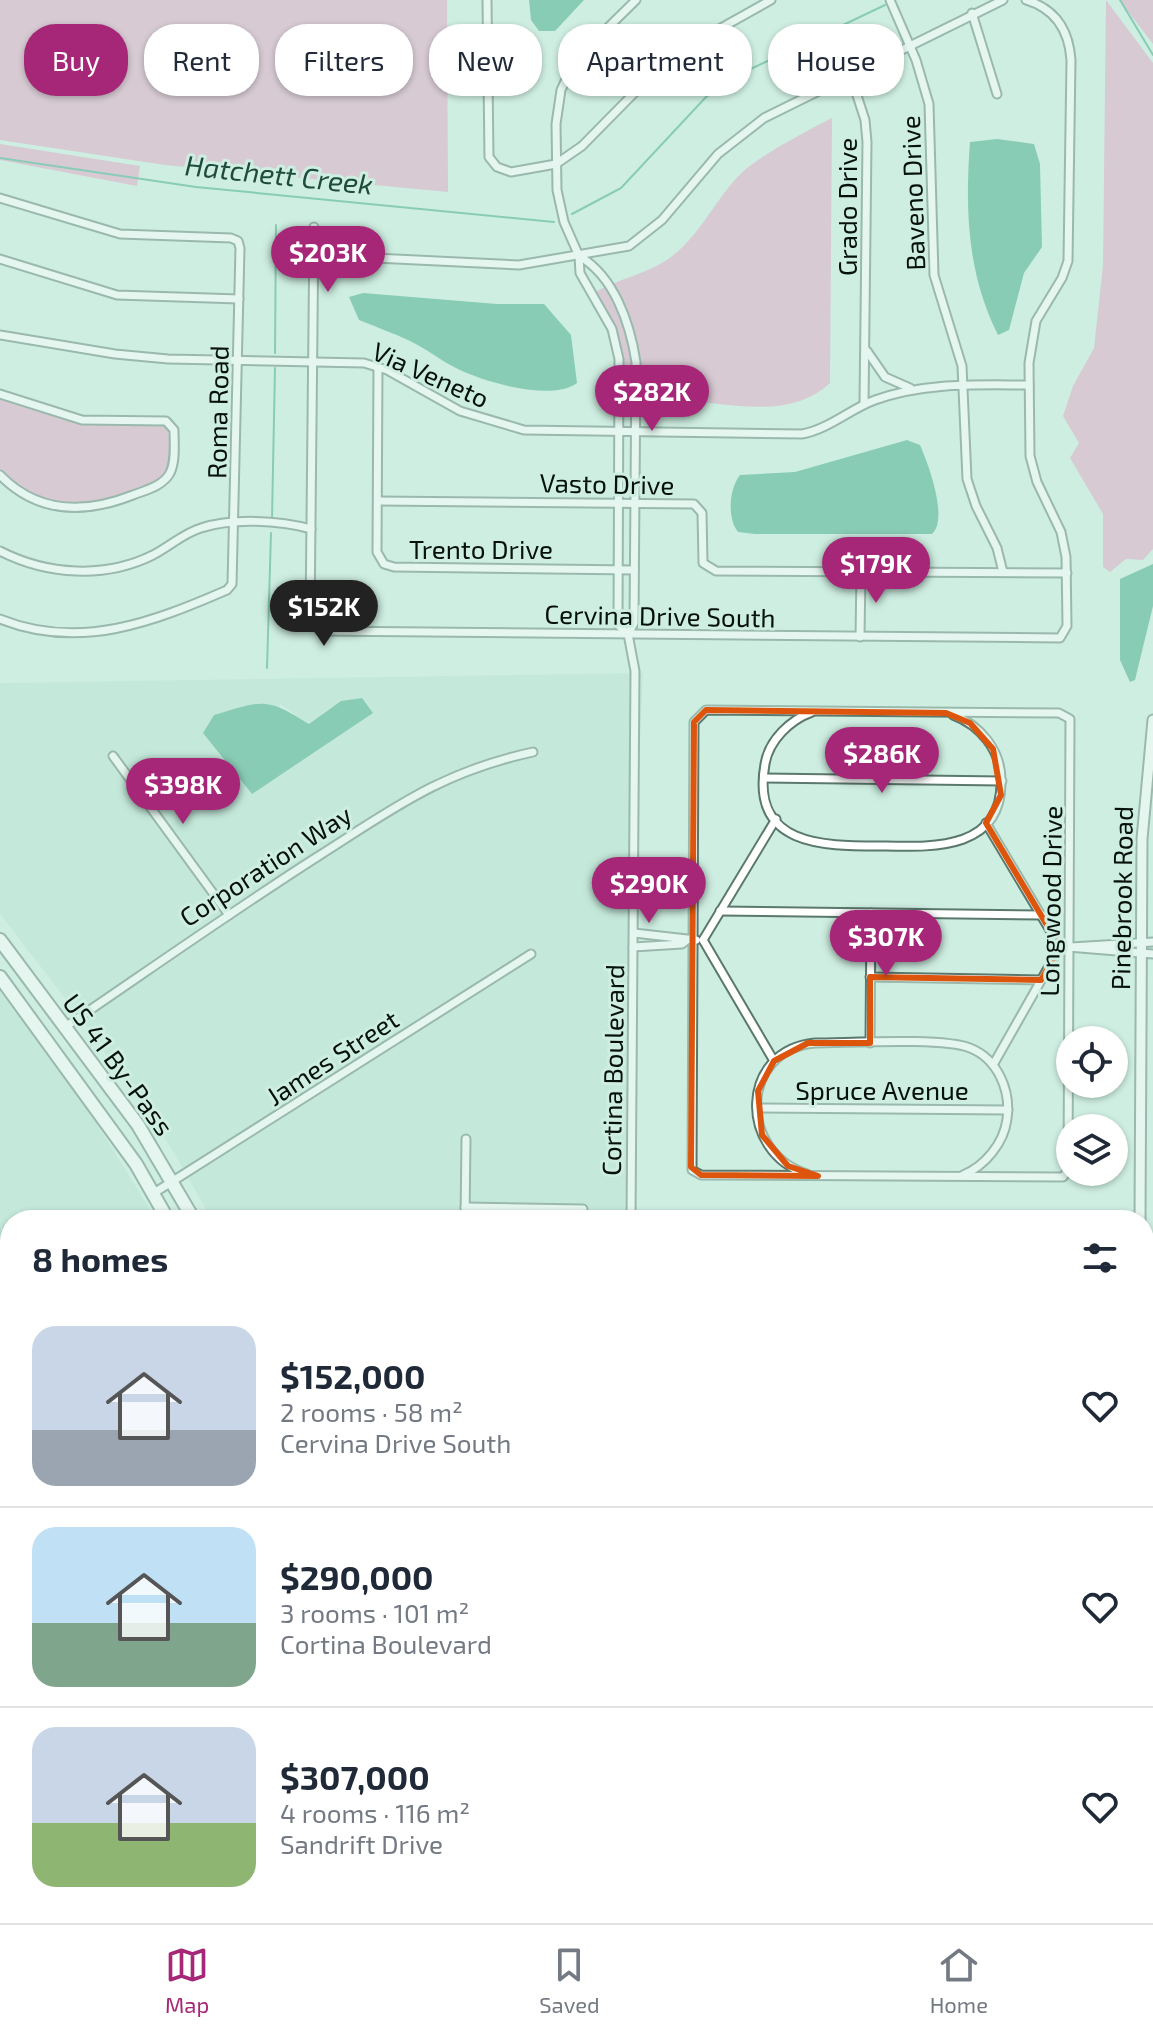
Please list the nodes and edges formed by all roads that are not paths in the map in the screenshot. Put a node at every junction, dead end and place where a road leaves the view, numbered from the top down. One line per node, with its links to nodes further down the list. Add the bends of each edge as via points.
1 (487, 0): 13 (street, via 489,157 511,172)
2 (636, 0): 13 (street, Cortina Boulevard, via 569,71 557,110)
3 (771, 0): 13 (street, via 687,47)
4 (890, 0): 8 (street, Baveno Drive)
5 (1003, 0): 7 (street)
6 (1026, 0): 26 (street, Cervina Drive South, via 1047,9 1060,23 1071,60 1068,261 1033,330)
7 (972, 13): 8 (street); 10 (street)
8 (909, 44): 9 (street); 25 (street, Baveno Drive, via 932,124 934,275 957,340)
9 (904, 47)
10 (997, 94)
11 (809, 96): 17 (street, via 751,127 718,154 640,239 616,250)
12 (857, 96): 21 (street, Grado Drive, via 867,142)
13 (556, 164): 17 (street, Cortina Boulevard, via 560,204)
14 (0, 198): 19 (street, Roma Road, via 120,234 234,239 240,248)
15 (314, 227): 16 (street, Cervina Drive South)
16 (313, 255): 17 (street, via 501,266); 23 (street, Cervina Drive South)
17 (579, 256): 30 (street, Cortina Boulevard, via 580,273 616,344); 31 (street, Cortina Boulevard, via 594,264 613,291 628,327 637,376)
18 (0, 259): 19 (street, via 117,295)
19 (239, 299): 22 (street, Roma Road)
20 (0, 335): 22 (street, Via Veneto, via 115,354)
21 (866, 341): 27 (street, Grado Drive, via 871,360 885,377 899,386); 29 (street, Grado Drive)
22 (238, 360): 23 (street, Via Veneto); 36 (street, Roma Road)
23 (312, 360): 24 (street, Via Veneto); 37 (street, Cervina Drive South)
24 (378, 367): 30 (street, Via Veneto, via 492,422 546,432); 33 (street, Trento Drive)
25 (963, 385): 26 (street, Via Veneto); 27 (street, Via Veneto); 42 (street, Baveno Drive, via 967,479)
26 (1029, 385): 43 (street, Cervina Drive South, via 1030,456 1061,532)
27 (920, 388): 29 (street, Via Veneto)
28 (0, 394): 32 (street, via 82,420 166,421 174,427 169,475 150,489 111,504 78,510 46,505)
29 (864, 404): 31 (street, Via Veneto, via 802,434)
30 (620, 433): 31 (street, Via Veneto); 34 (street, Cortina Boulevard)
31 (637, 433): 35 (street, Cortina Boulevard)
32 (0, 475)
33 (378, 501): 34 (street, Vasto Drive); 39 (street, Trento Drive, via 377,552 391,567)
34 (619, 503): 35 (street, Vasto Drive); 39 (street, Cortina Boulevard)
35 (635, 503): 40 (street, Cortina Boulevard); 41 (street, Vasto Drive, via 697,506 703,516 702,557 711,570)
36 (234, 522): 37 (street); 38 (street, via 202,527 145,559 100,570 47,568); 44 (street, Roma Road, via 230,587 168,616 89,634)
37 (311, 529): 45 (street, Cervina Drive South, via 310,619 320,631)
38 (0, 551)
39 (618, 569): 40 (street, Trento Drive); 45 (street, Cortina Boulevard, via 618,625)
40 (634, 570): 45 (street, Cortina Boulevard, via 634,623)
41 (861, 571): 42 (street, Vasto Drive); 46 (street)
42 (1003, 572): 43 (street, Vasto Drive)
43 (1067, 573): 46 (street, Cervina Drive South, via 1067,626 1060,638)
44 (0, 619)
45 (628, 634): 46 (street, Cervina Drive South); 60 (street, Cortina Boulevard, via 636,679)
46 (860, 637)
47 (818, 710): 48 (street, Longwood Drive); 52 (street, via 800,717 780,735 768,753); 61 (street, Longwood Drive, via 706,710 696,717)
48 (946, 713): 53 (street, via 970,723 987,739); 68 (street, Longwood Drive, via 1059,713 1072,722)
49 (1153, 720): 64 (street, Pinebrook Road, via 1143,814)
50 (533, 752): 58 (street, Corporation Way, via 463,770 423,789)
51 (113, 756): 58 (street)
52 (764, 778): 53 (street); 54 (street)
53 (1002, 781): 55 (street, via 998,805)
54 (776, 819): 55 (street, via 797,838 825,846 944,846 965,840); 56 (street)
55 (986, 823): 59 (street)
56 (720, 911): 57 (street); 62 (street)
57 (871, 913): 59 (street); 73 (street)
58 (229, 915): 76 (street, Corporation Way)
59 (1042, 915): 67 (street)
60 (634, 933): 61 (street); 66 (street, Cortina Boulevard)
61 (690, 940): 62 (street); 66 (street); 83 (street, Longwood Drive, via 692,1170 701,1175)
62 (703, 940): 78 (street)
63 (1, 942): 76 (main road, US 41 By-Pass)
64 (1142, 942): 65 (street); 68 (street); 70 (street, Pinebrook Road)
65 (1153, 942)
66 (633, 947): 91 (street, Cortina Boulevard)
67 (1060, 947): 68 (street); 74 (street)
68 (1069, 947): 70 (street); 84 (street, Longwood Drive, via 1067,1173 1057,1179)
69 (531, 954): 85 (street, James Street)
70 (1141, 954): 71 (street); 92 (street, Pinebrook Road)
71 (1153, 954)
72 (0, 977): 75 (main road, US 41 By-Pass)
73 (870, 977): 74 (street); 77 (street)
74 (1041, 980): 79 (street)
75 (32, 1019): 76 (main road); 86 (main road, US 41 By-Pass)
76 (65, 1027): 85 (main road, US 41 By-Pass)
77 (870, 1043): 78 (street, via 808,1043); 79 (street, via 960,1045)
78 (774, 1061): 80 (street, via 760,1085)
79 (993, 1065): 81 (street)
80 (757, 1108): 81 (street, Spruce Avenue); 83 (street, via 759,1129 771,1151 788,1166)
81 (1008, 1110): 84 (street, via 996,1147 970,1172)
82 (466, 1139): 87 (street)
83 (818, 1176): 84 (street, Longwood Drive)
84 (953, 1177)
85 (174, 1182): 86 (street, James Street); 90 (main road, US 41 By-Pass)
86 (154, 1193): 89 (main road, US 41 By-Pass)
87 (465, 1207): 88 (street)
88 (583, 1209)
89 (163, 1210)
90 (189, 1210)
91 (631, 1210)
92 (1140, 1210)

